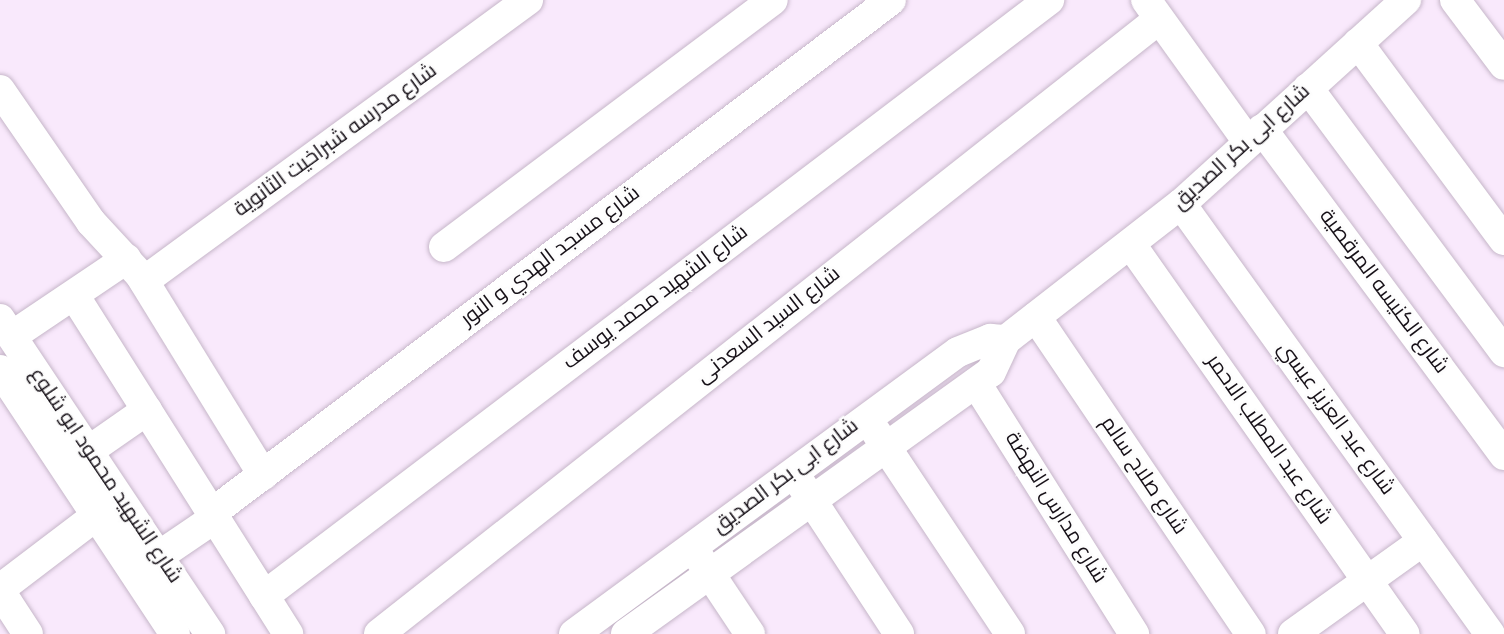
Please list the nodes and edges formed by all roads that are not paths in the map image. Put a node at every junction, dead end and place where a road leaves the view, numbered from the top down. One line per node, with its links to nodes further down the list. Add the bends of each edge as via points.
1 (528, 0): 17 (street, شارع مدرسه شبراخيت الثانوية)
2 (773, 0): 16 (street)
3 (891, 0): 32 (street, شارع مسجد الهدي و النور)
4 (1049, 0): 42 (street, شارع الشهيد محمد يوسف)
5 (1406, 0): 8 (street, شارع ابى بكر الصديق)
6 (1455, 0): 9 (street)
7 (1152, 9): 12 (street, شارع الكنيسه المرقصية); 47 (street, شارع السيد السعدنى)
8 (1358, 43): 10 (street, شارع ابى بكر الصديق); 14 (street)
9 (1504, 65)
10 (1308, 88): 12 (street, شارع ابى بكر الصديق); 22 (street)
11 (0, 90): 17 (street, via 91,222)
12 (1255, 136): 13 (street, شارع ابى بكر الصديق); 29 (street, شارع الكنيسه المرقصية)
13 (1181, 204): 15 (street, شارع ابى بكر الصديق); 36 (street, شارع عبد العزيز عيسي)
14 (1504, 240)
15 (1132, 246): 19 (street, شارع ابى بكر الصديق); 40 (street, شارع عبد المطلب الاحمر)
16 (444, 247)
17 (135, 270): 18 (street, شارع مدرسه شبراخيت الثانوية); 32 (street)
18 (74, 295): 20 (street, شارع مدرسه شبراخيت الثانوية); 25 (street)
19 (1035, 317): 21 (street, شارع ابى بكر الصديق); 54 (street, شارع صلاح سالم)
20 (6, 327): 28 (street, شارع الشهيد محمود ابو شلوع)
21 (1006, 340): 24 (street, شارع ابى بكر الصديق, via 1001,358); 26 (street, شارع ابى بكر الصديق, via 973,343)
22 (1504, 352)
23 (0, 370): 30 (street, شارع الشهيد محمود ابو شلوع)
24 (976, 383): 27 (street, شارع ابى بكر الصديق); 53 (street, شارع مدارس النهضة)
25 (147, 410): 28 (street); 35 (street)
26 (867, 417): 27 (street); 31 (street, شارع ابى بكر الصديق)
27 (886, 447): 33 (street, شارع ابى بكر الصديق); 52 (street)
28 (90, 451): 30 (street); 38 (street, شارع الشهيد محمود ابو شلوع)
29 (1504, 456)
30 (65, 468): 34 (street, شارع الشهيد محمود ابو شلوع)
31 (793, 472): 33 (street); 37 (street, شارع ابى بكر الصديق)
32 (263, 475): 35 (street, شارع مسجد الهدي و النور)
33 (812, 500): 39 (street, شارع ابى بكر الصديق); 51 (street)
34 (97, 515): 41 (street); 45 (street, شارع الشهيد محمود ابو شلوع)
35 (213, 516): 38 (street, شارع مسجد الهدي و النور); 42 (street)
36 (1423, 541): 40 (street); 57 (street, شارع عبد العزيز عيسي)
37 (692, 547): 39 (street); 48 (street, شارع ابى بكر الصديق)
38 (159, 556): 46 (street, شارع الشهيد محمود ابو شلوع)
39 (710, 574): 49 (street, شارع ابى بكر الصديق); 50 (street)
40 (1367, 580): 55 (street); 56 (street, شارع عبد المطلب الاحمر)
41 (0, 590): 44 (street)
42 (264, 596): 43 (street)
43 (283, 632)
44 (29, 634)
45 (176, 634)
46 (210, 634)
47 (379, 634)
48 (574, 634)
49 (626, 634)
50 (750, 634)
51 (900, 634)
52 (1010, 634)
53 (1134, 634)
54 (1251, 634)
55 (1293, 634)
56 (1405, 634)
57 (1490, 634)

